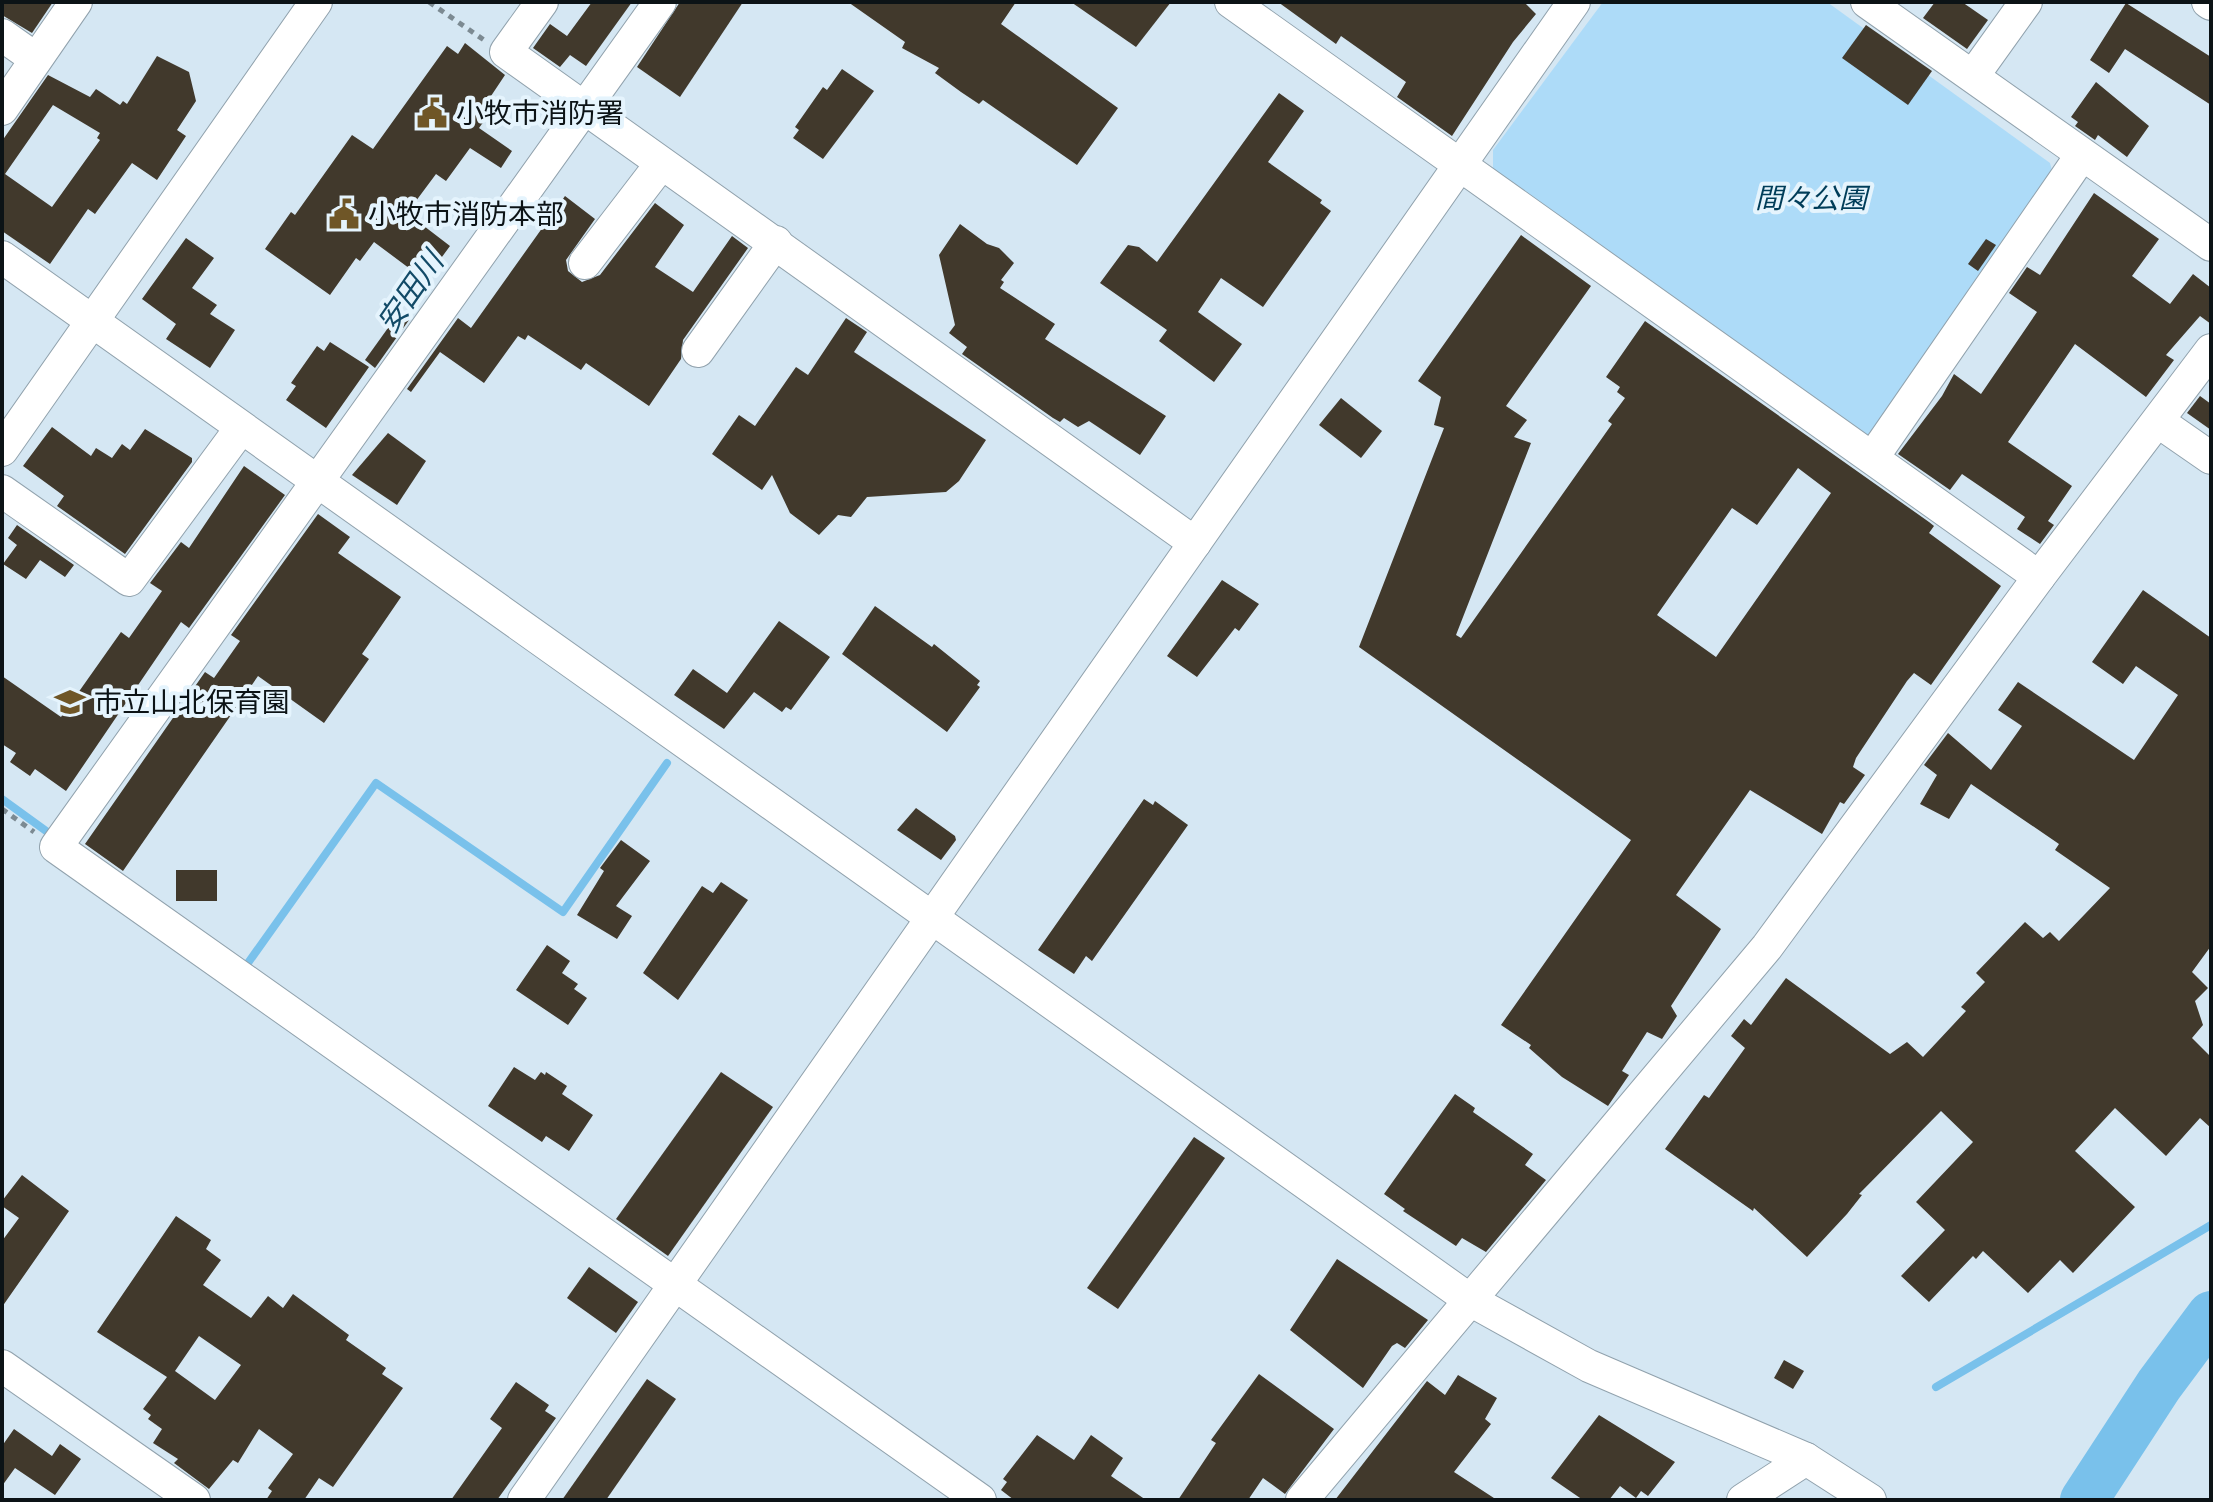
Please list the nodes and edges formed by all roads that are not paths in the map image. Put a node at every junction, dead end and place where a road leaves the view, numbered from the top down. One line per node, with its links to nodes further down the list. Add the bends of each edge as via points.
1 (76, 2): 10 (street)
2 (316, 2): 21 (street)
3 (542, 2): 12 (street, via 506,52)
4 (660, 2): 12 (street)
5 (1231, 2): 16 (street)
6 (1867, 2): 11 (street)
7 (2026, 2): 11 (street)
8 (1564, 6): 16 (street)
9 (2, 35): 10 (street)
10 (36, 59): 13 (street)
11 (1973, 76): 14 (street)
12 (576, 101): 15 (street); 29 (street)
13 (2, 109)
14 (2081, 156): 18 (street); 27 (street)
15 (661, 164): 17 (street); 20 (street)
16 (1463, 166): 27 (street); 31 (street)
17 (776, 242): 23 (street); 31 (street)
18 (2211, 245)
19 (2, 257): 21 (street)
20 (585, 263)
21 (90, 322): 25 (street); 26 (street)
22 (2211, 350): 24 (street)
23 (698, 351)
24 (2159, 422): 28 (street); 32 (street)
25 (241, 428): 29 (street); 30 (street, via 129,580)
26 (2, 450)
27 (1873, 457): 32 (street)
28 (2211, 458)
29 (315, 480): 33 (street); 34 (street, via 56,847)
30 (2, 491)
31 (1195, 543): 33 (street)
32 (2039, 577): 35 (street, via 1767,947)
33 (933, 916): 34 (street); 35 (street)
34 (673, 1283): 39 (street); 40 (street)
35 (1470, 1300): 37 (street, via 1589,1366); 41 (street)
36 (2, 1366): 38 (street)
37 (1806, 1459): 42 (street); 43 (street)
38 (194, 1500)
39 (524, 1500)
40 (980, 1500)
41 (1302, 1500)
42 (1743, 1500)
43 (1870, 1500)

